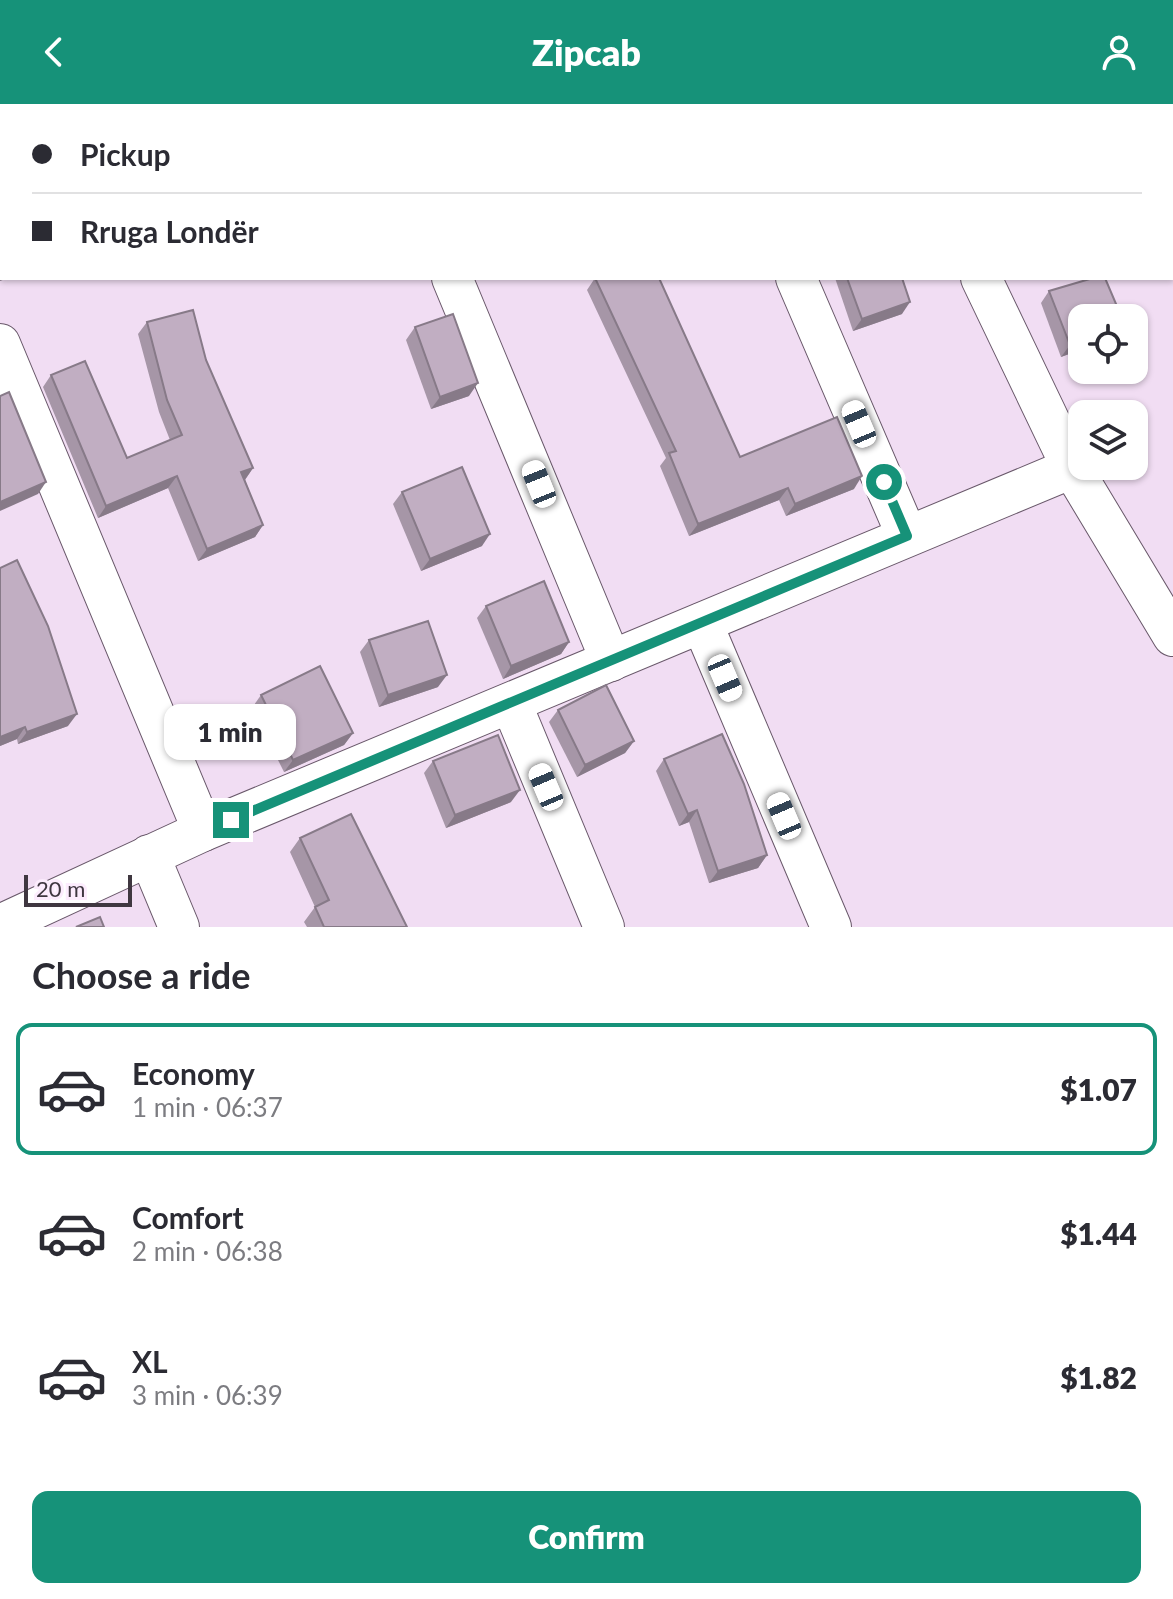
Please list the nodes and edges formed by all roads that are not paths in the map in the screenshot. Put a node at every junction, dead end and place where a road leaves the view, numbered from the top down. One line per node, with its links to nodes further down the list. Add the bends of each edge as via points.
1 (453, 280): 11 (street)
2 (797, 280): 8 (street)
3 (982, 280): 5 (street)
4 (0, 344): 13 (street)
5 (1068, 460)
6 (1068, 470): 8 (street)
7 (1079, 480): 10 (street)
8 (907, 536): 9 (street)
9 (702, 623): 11 (street); 18 (street)
10 (1173, 636)
11 (611, 661): 12 (street)
12 (511, 703): 13 (street); 17 (street)
13 (203, 831): 14 (street)
14 (149, 855): 15 (street); 16 (street)
15 (0, 925)
16 (179, 927)
17 (604, 927)
18 (831, 927)

